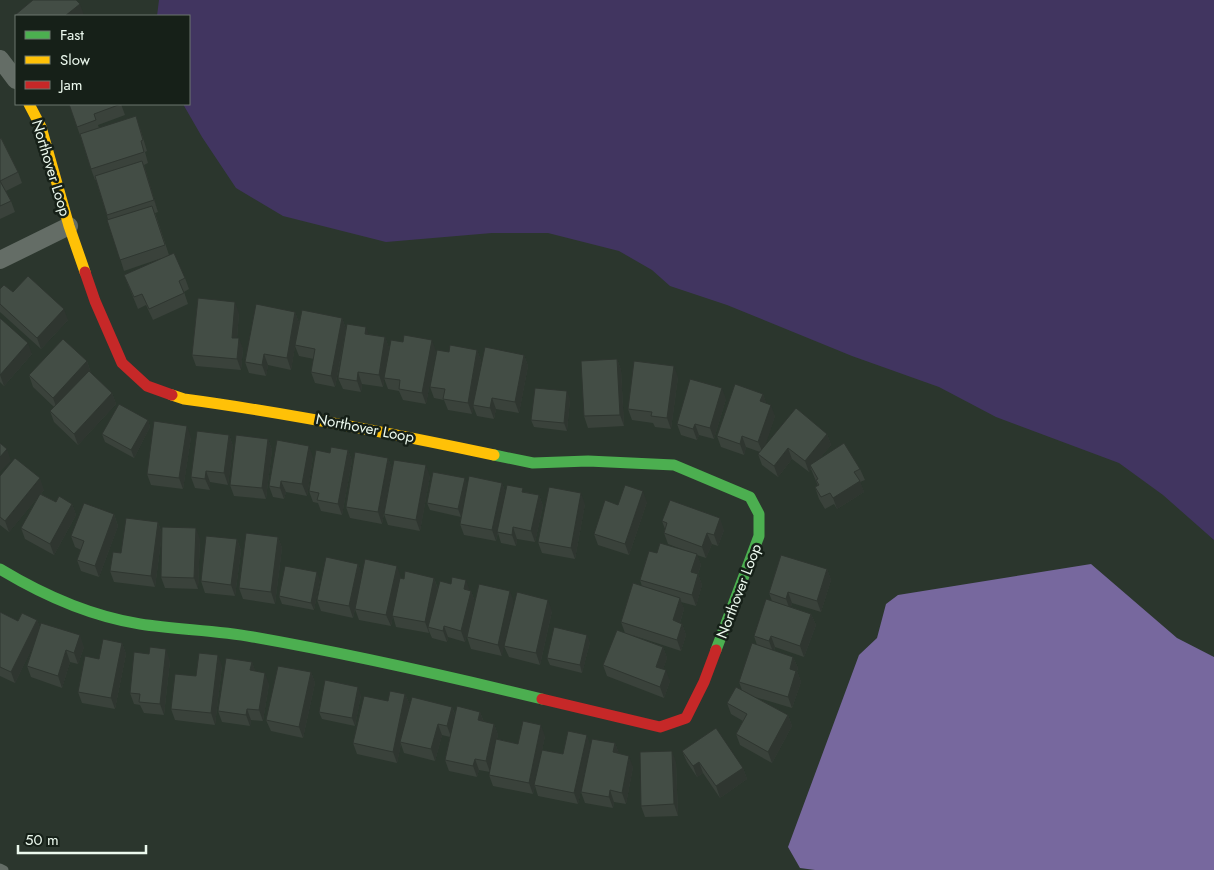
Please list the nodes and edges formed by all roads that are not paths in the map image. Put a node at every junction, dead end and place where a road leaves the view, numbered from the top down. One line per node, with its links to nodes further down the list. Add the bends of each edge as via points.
1 (0, 59): 2 (street)
2 (15, 79)
3 (30, 105): 4 (street, Northover Loop, via 41,127)
4 (68, 226): 5 (street); 6 (street, Northover Loop, via 122,363 147,386 184,399 368,428 533,463 588,461 674,465 750,497 759,514 759,536 704,682 686,718 660,727 252,636 127,621 69,605)
5 (0, 260)
6 (0, 569)
7 (0, 868): 8 (lane)
8 (4, 870)

